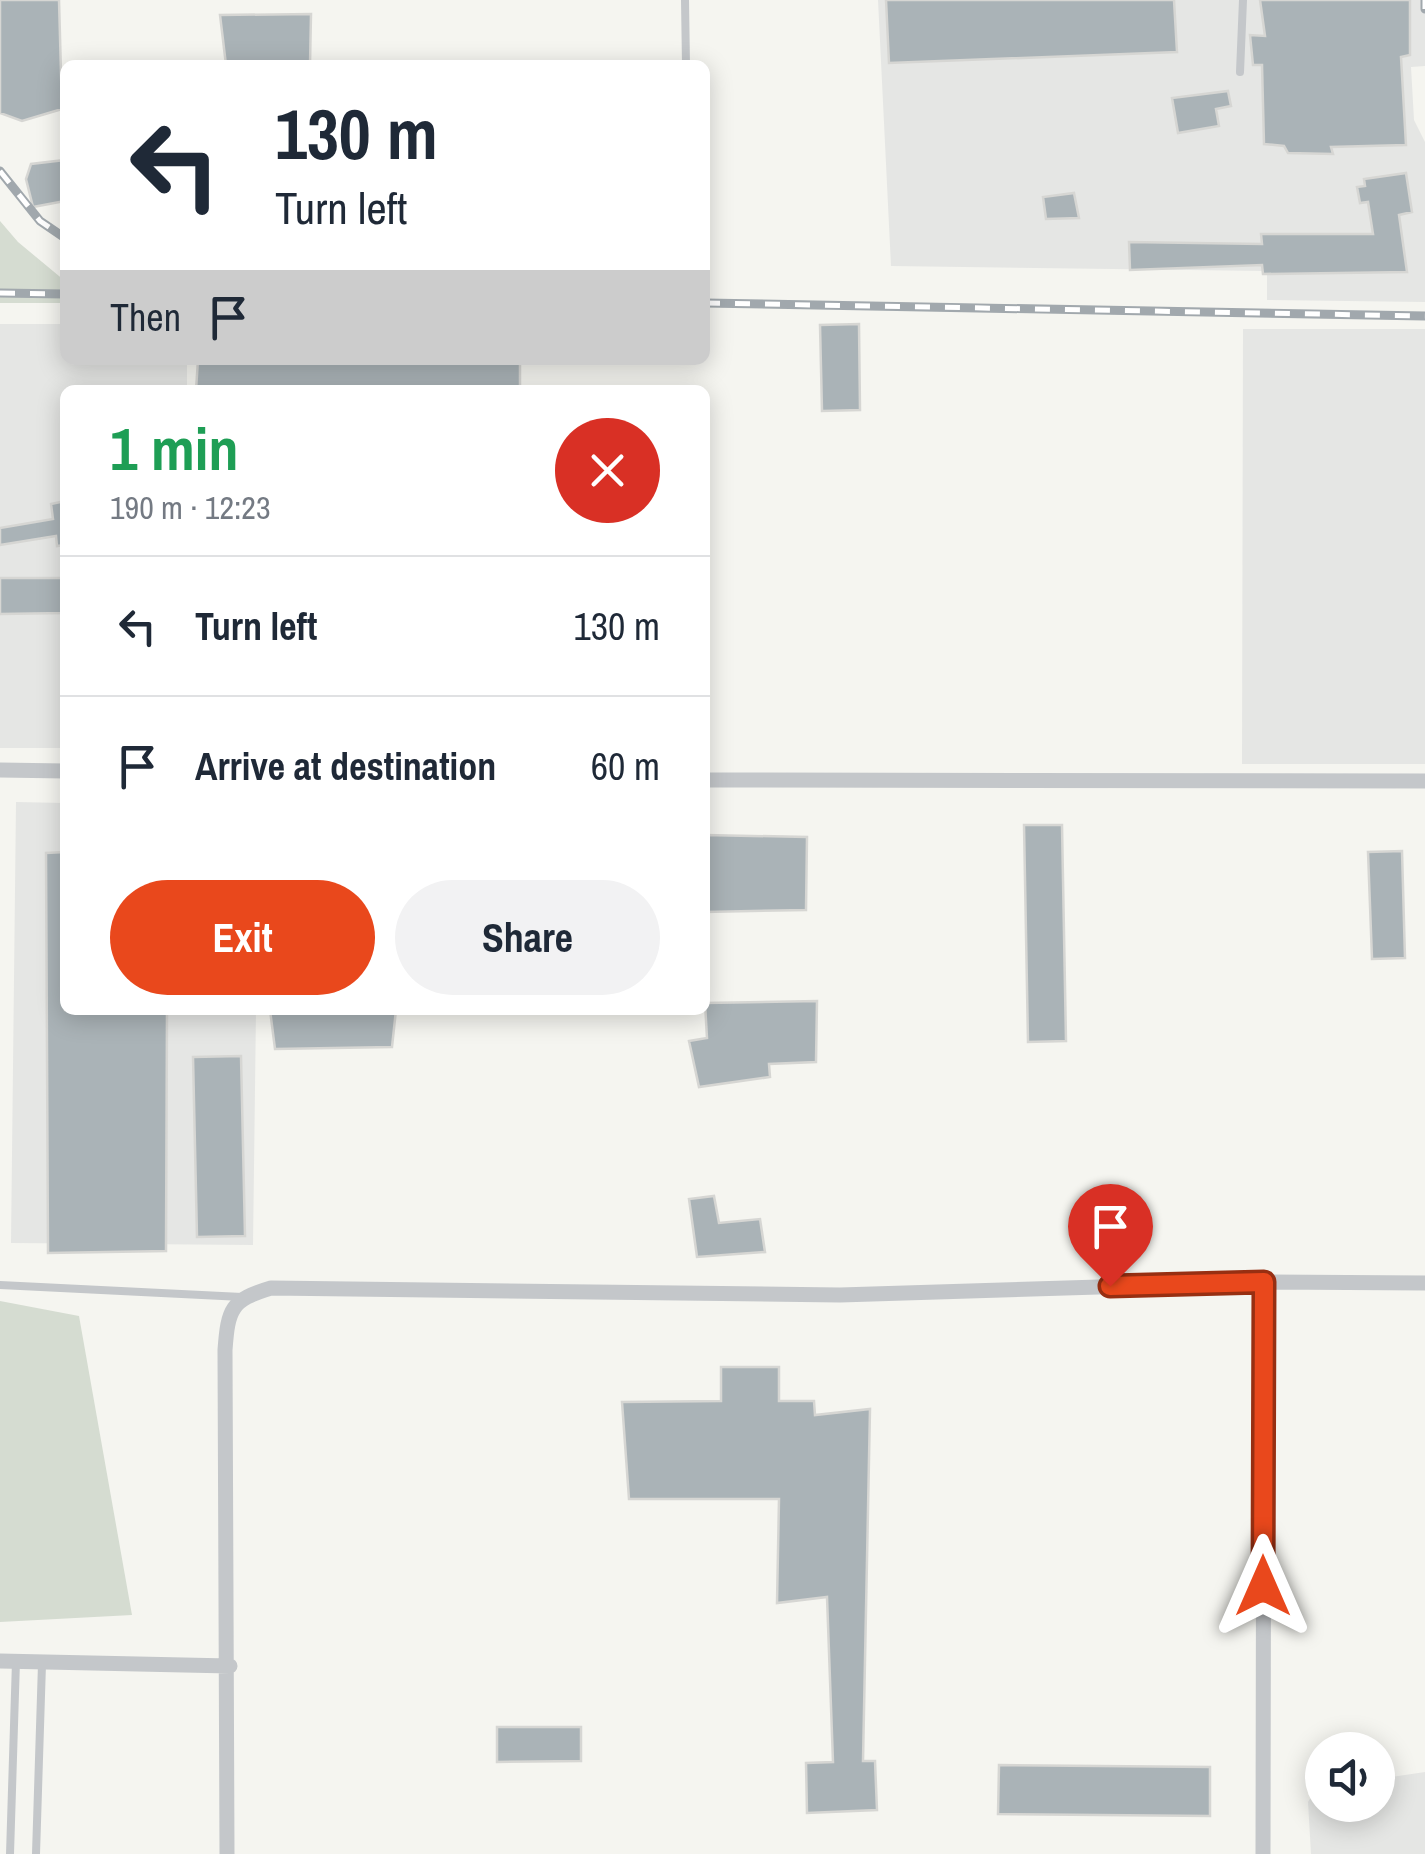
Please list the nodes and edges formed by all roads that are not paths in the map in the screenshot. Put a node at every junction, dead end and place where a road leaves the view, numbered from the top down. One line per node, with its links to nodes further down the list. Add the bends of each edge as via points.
1 (685, 0): 3 (lane)
2 (1243, 0): 4 (lane)
3 (686, 60)
4 (1240, 72)
5 (0, 770): 6 (street)
6 (60, 772)
7 (710, 780): 8 (street)
8 (1425, 781)
9 (1264, 1282): 10 (street); 12 (street, via 840,1295 271,1288); 19 (street)
10 (1425, 1283)
11 (0, 1285): 12 (lane)
12 (242, 1297): 15 (street, via 228,1317 225,1350)
13 (8, 1661): 14 (street); 16 (lane)
14 (42, 1661): 15 (street); 17 (lane)
15 (230, 1666): 18 (street)
16 (10, 1854)
17 (36, 1854)
18 (228, 1854)
19 (1262, 1854)

